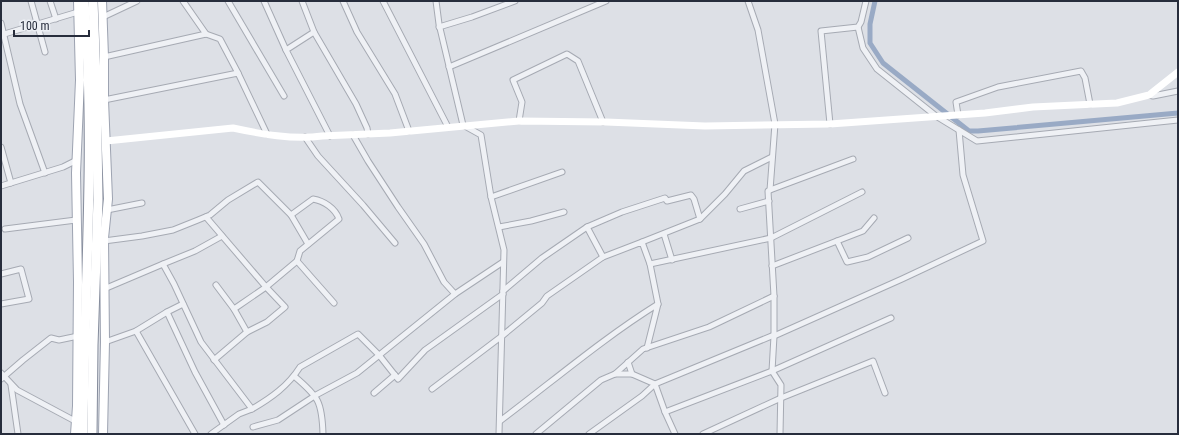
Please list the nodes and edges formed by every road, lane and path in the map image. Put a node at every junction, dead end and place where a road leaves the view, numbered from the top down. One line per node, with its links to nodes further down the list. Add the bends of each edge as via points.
1 (31, 1): 23 (street)
2 (50, 1): 21 (street)
3 (78, 1): 19 (main road)
4 (84, 1): 63 (highway)
5 (93, 1): 63 (highway, via 96,79)
6 (102, 1): 20 (main road)
7 (138, 1): 20 (street)
8 (182, 1): 27 (street)
9 (228, 1): 37 (street)
10 (264, 1): 29 (street)
11 (302, 1): 26 (street)
12 (343, 1): 50 (street, via 357,32 395,94)
13 (383, 1): 48 (street)
14 (436, 1): 24 (street)
15 (515, 1): 24 (street)
16 (606, 1): 32 (street)
17 (748, 1): 45 (street, via 758,30)
18 (866, 1): 25 (street)
19 (78, 12): 21 (street); 60 (main road, via 80,80)
20 (103, 16): 31 (main road)
21 (56, 19): 23 (street)
22 (1, 23): 28 (street)
23 (38, 24): 28 (street); 30 (street)
24 (439, 27): 32 (street)
25 (858, 27): 41 (street, via 863,48 877,69); 46 (street, via 821,31)
26 (314, 32): 29 (street); 52 (street, via 356,104)
27 (206, 34): 31 (street); 34 (street, via 220,40)
28 (2, 35): 62 (street, via 20,104)
29 (286, 50): 54 (street)
30 (45, 52)
31 (104, 57): 38 (main road)
32 (449, 67): 47 (street)
33 (1178, 72): 36 (street)
34 (238, 73): 38 (street); 51 (street)
35 (1178, 91): 36 (street)
36 (1149, 95): 39 (street, via 1117,103)
37 (284, 96)
38 (104, 100): 56 (main road)
39 (1090, 104): 40 (street); 40 (street, via 1085,78 1081,71 998,87 956,102)
40 (958, 115): 41 (street)
41 (936, 116): 46 (street); 49 (street)
42 (1178, 120): 49 (street, via 977,140)
43 (519, 121): 44 (street); 44 (street, via 522,102 512,80 567,54 578,61); 47 (street)
44 (603, 122): 45 (street, via 705,126)
45 (775, 124): 46 (street); 58 (street)
46 (830, 124)
47 (463, 125): 48 (street); 68 (street, via 481,135)
48 (448, 127): 50 (street)
49 (959, 130): 116 (street, via 963,175 983,241)
50 (408, 131): 52 (street)
51 (266, 134): 55 (street); 56 (street, via 234,128)
52 (368, 134): 53 (street)
53 (353, 135): 54 (street); 103 (street, via 424,244 444,282)
54 (330, 136): 55 (street)
55 (305, 137): 89 (street, via 318,156)
56 (106, 142): 72 (main road)
57 (1, 147): 64 (street)
58 (772, 157): 66 (street); 77 (street, via 744,171)
59 (853, 159): 66 (street)
60 (77, 160): 62 (street); 78 (main road)
61 (562, 172): 68 (street)
62 (45, 173): 64 (street)
63 (93, 177): 143 (highway, via 88,200); 144 (highway, via 98,200)
64 (11, 183): 65 (street)
65 (1, 186)
66 (770, 190): 69 (street)
67 (862, 192): 84 (street)
68 (492, 197): 79 (street)
69 (769, 201): 71 (street); 84 (street)
70 (142, 203): 72 (street)
71 (740, 209)
72 (107, 210): 86 (main road)
73 (564, 212): 79 (street)
74 (291, 215): 75 (street, via 258,182); 90 (street); 90 (street, via 313,199 323,202 337,212 339,219)
75 (206, 217): 83 (street); 86 (street, via 173,230)
76 (874, 218): 87 (street, via 863,231)
77 (700, 219): 80 (street, via 691,194 667,201 665,198); 82 (street)
78 (76, 220): 81 (street); 114 (main road)
79 (499, 227): 94 (street, via 504,250)
80 (587, 227): 91 (street); 102 (street, via 542,258)
81 (5, 229)
82 (664, 234): 88 (street); 92 (street)
83 (222, 236): 95 (street); 100 (street)
84 (771, 238): 92 (street); 97 (street)
85 (908, 238): 87 (street, via 868,257 847,262)
86 (104, 241): 101 (main road)
87 (837, 241): 97 (street)
88 (642, 242): 91 (street); 96 (street)
89 (396, 243)
90 (308, 244): 93 (street, via 300,251)
91 (603, 257): 115 (street, via 548,296)
92 (672, 260): 96 (street)
93 (297, 261): 100 (street); 105 (street)
94 (503, 262): 102 (street); 103 (street)
95 (163, 264): 101 (street); 107 (street)
96 (650, 264): 108 (street)
97 (772, 266): 104 (street)
98 (1, 274): 106 (street, via 21,268 29,299)
99 (216, 285): 109 (street)
100 (266, 287): 109 (street); 113 (street, via 285,307 267,322)
101 (104, 289): 117 (main road)
102 (503, 293): 115 (street); 125 (street, via 425,350 398,379)
103 (455, 294): 119 (street)
104 (774, 296): 116 (street); 118 (street, via 709,327)
105 (334, 303)
106 (1, 304)
107 (183, 304): 110 (street); 120 (street, via 201,342)
108 (658, 304): 118 (street); 138 (street, via 592,349)
109 (234, 309): 113 (street)
110 (167, 312): 112 (street); 139 (street, via 195,372)
111 (891, 318): 122 (street)
112 (136, 331): 117 (street); 146 (street)
113 (247, 332): 120 (street)
114 (78, 336): 127 (street, via 59,340 51,338); 137 (main road)
115 (502, 336): 130 (street); 138 (street)
116 (774, 336): 122 (street); 129 (street)
117 (105, 342): 145 (main road)
118 (647, 348): 121 (street)
119 (379, 355): 125 (street); 126 (street, via 358,334 300,367); 133 (street, via 357,373)
120 (214, 360): 135 (street)
121 (628, 362): 123 (street); 124 (street)
122 (772, 372): 134 (street, via 782,385); 136 (street)
123 (615, 374): 124 (street); 150 (street, via 601,380)
124 (632, 374): 129 (street)
125 (394, 375): 131 (street)
126 (294, 376): 133 (street); 135 (street, via 270,399)
127 (2, 377): 128 (street)
128 (11, 384): 137 (street, via 17,390); 141 (street)
129 (655, 384): 136 (street); 151 (street)
130 (432, 389)
131 (374, 393)
132 (885, 393): 134 (street, via 873,361)
133 (316, 395): 140 (street, via 278,420); 148 (street, via 323,415)
134 (781, 398): 153 (street); 154 (street)
135 (252, 409): 139 (street, via 239,414)
136 (665, 412): 152 (street)
137 (75, 421): 142 (main road)
138 (500, 421): 149 (street)
139 (224, 425): 147 (street)
140 (253, 427)
141 (18, 434)
142 (75, 434)
143 (83, 434)
144 (92, 434)
145 (103, 434)
146 (195, 434)
147 (211, 434)
148 (323, 434)
149 (499, 434)
150 (536, 434)
151 (590, 434)
152 (675, 434)
153 (703, 434)
154 (780, 434)

